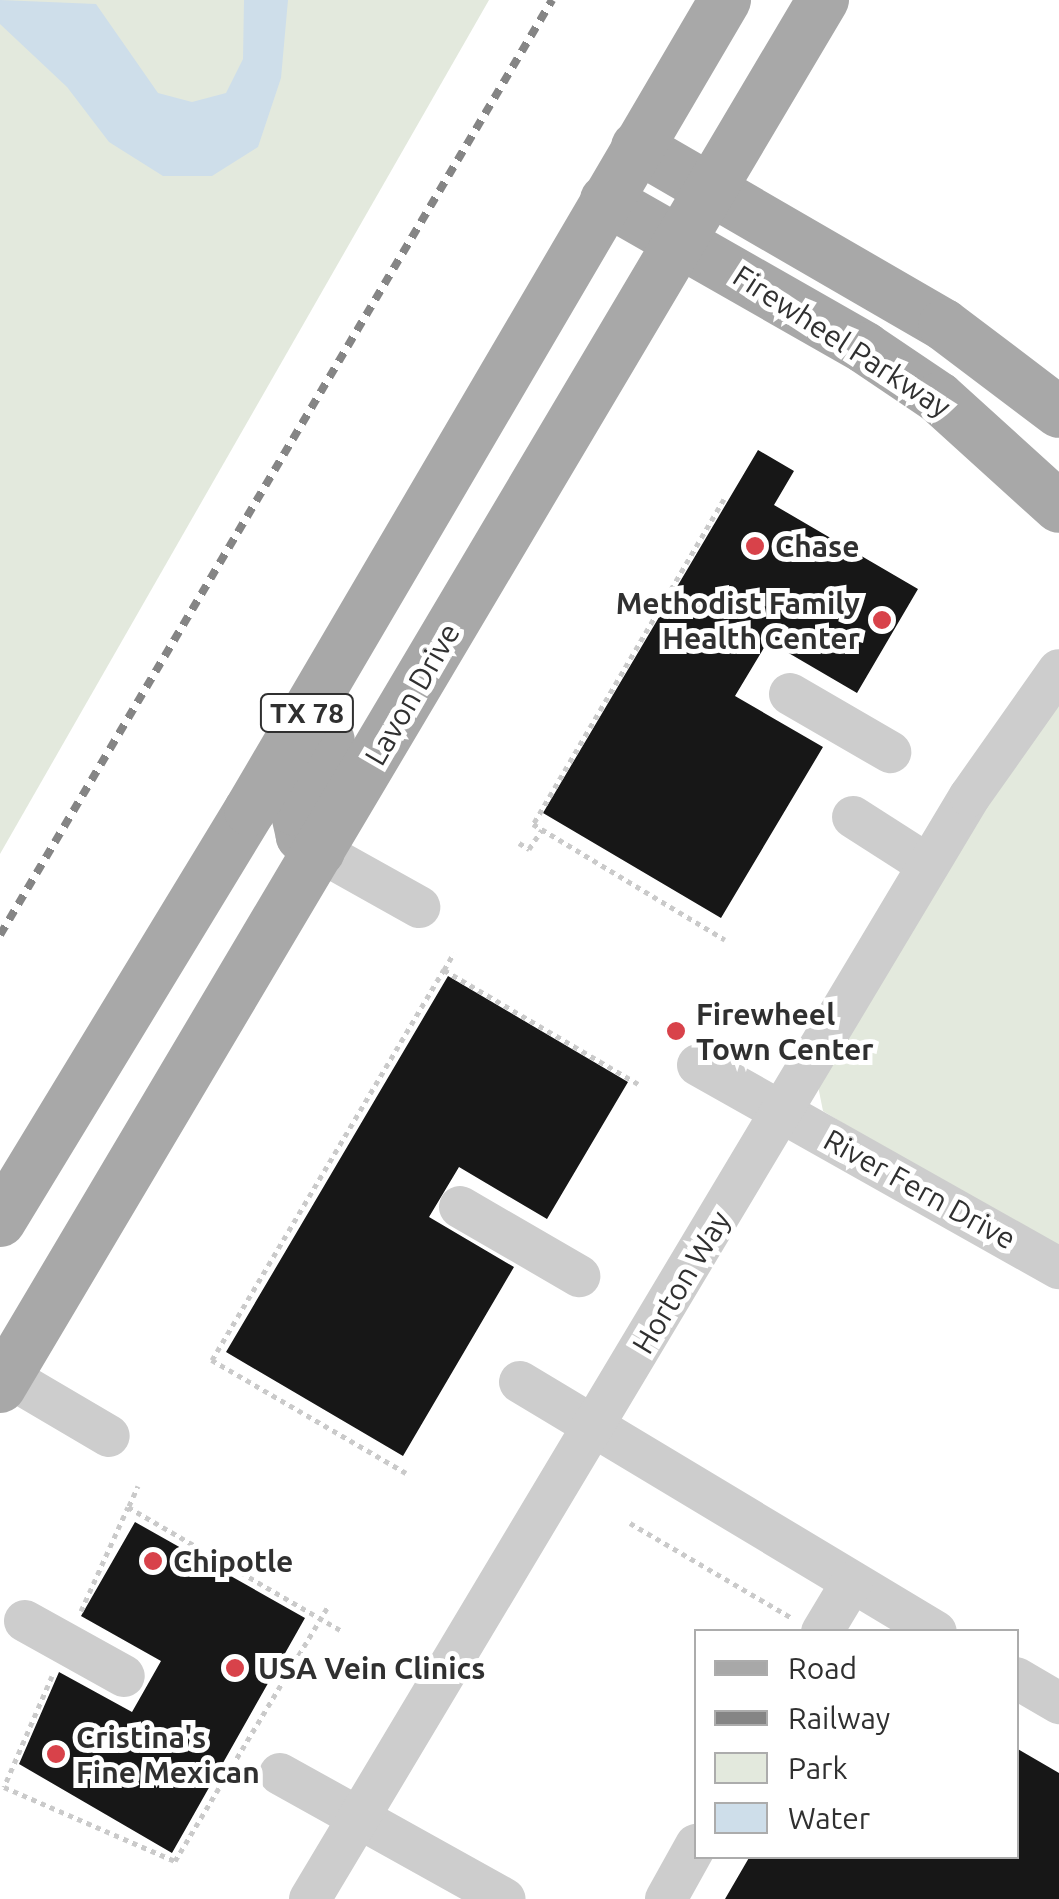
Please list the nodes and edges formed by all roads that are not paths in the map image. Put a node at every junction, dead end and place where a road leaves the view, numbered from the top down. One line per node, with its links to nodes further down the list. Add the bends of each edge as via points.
1 (725, 0): 3 (main road, TX 78)
2 (824, 0): 4 (main road, Lavon Drive / TX 78)
3 (637, 147): 4 (main road, Firewheel Parkway); 5 (main road, TX 78)
4 (714, 188): 6 (main road, Lavon Drive / TX 78); 7 (main road, Firewheel Parkway, via 944,324)
5 (606, 200): 6 (main road, Firewheel Parkway); 9 (main road, TX 78)
6 (683, 240): 8 (main road, Firewheel Parkway, via 939,398); 14 (main road, Lavon Drive / TX 78)
7 (1059, 412)
8 (1059, 506)
9 (414, 531): 14 (main road, via 401,604 298,795 296,824); 20 (main road, TX 78)
10 (1059, 670): 15 (street, Horton Way, via 1000,748)
11 (790, 694): 12 (street)
12 (890, 752)
13 (853, 817): 15 (street)
14 (319, 851): 16 (street); 23 (main road, Lavon Drive / TX 78)
15 (928, 866): 18 (street, Horton Way)
16 (419, 907)
17 (698, 1065): 18 (street, River Fern Drive)
18 (781, 1112): 21 (street, River Fern Drive); 25 (street, Horton Way)
19 (460, 1208): 22 (street)
20 (0, 1221)
21 (1059, 1268)
22 (579, 1276)
23 (3, 1382): 26 (street)
24 (520, 1382): 25 (street)
25 (595, 1428): 27 (street); 35 (street, Horton Way)
26 (109, 1436)
27 (852, 1582): 29 (street); 30 (street)
28 (25, 1621): 31 (street)
29 (810, 1627)
30 (931, 1629)
31 (124, 1676)
32 (1019, 1680): 33 (street)
33 (1059, 1703)
34 (280, 1774): 35 (street)
35 (361, 1814): 37 (street, Horton Way); 38 (street)
36 (694, 1849): 39 (street)
37 (310, 1899)
38 (505, 1899)
39 (666, 1899)

